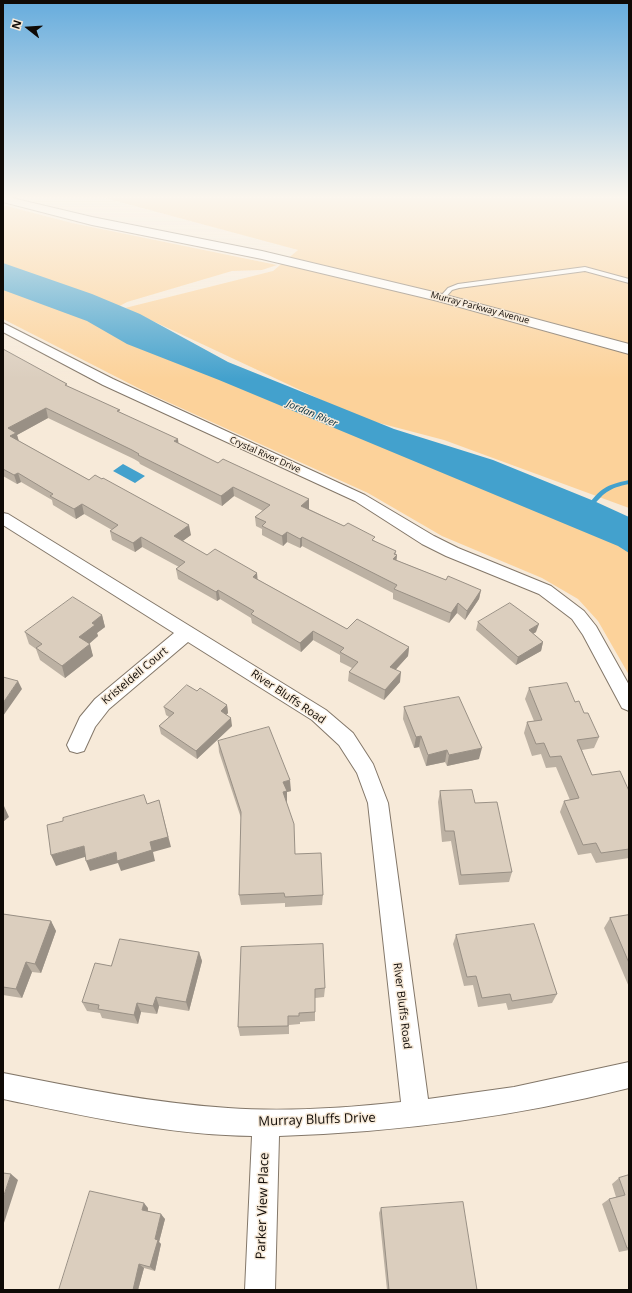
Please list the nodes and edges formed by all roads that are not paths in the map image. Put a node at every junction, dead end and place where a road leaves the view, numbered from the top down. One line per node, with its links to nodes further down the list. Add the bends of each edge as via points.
1 (275, 258): 3 (street, Murray Parkway Avenue)
2 (629, 281): 3 (lane, via 585,270 458,286)
3 (442, 298): 5 (street, Murray Parkway Avenue)
4 (3, 327): 8 (street, Crystal River Drive, via 108,382 360,498 452,552 545,590 578,615 590,631)
5 (629, 349)
6 (3, 518): 7 (street, River Bluffs Road)
7 (188, 632): 9 (street, Kristeldell Court, via 102,704 87,723); 12 (street, River Bluffs Road, via 319,715 346,740 366,770 378,803)
8 (629, 703)
9 (77, 745)
10 (629, 1075): 12 (street, Murray Bluffs Drive, via 576,1089)
11 (3, 1086): 13 (street, Murray Bluffs Drive, via 136,1112 230,1122)
12 (416, 1114): 13 (street, Murray Bluffs Drive, via 352,1120)
13 (266, 1123): 14 (street, Parker View Place)
14 (260, 1290)

